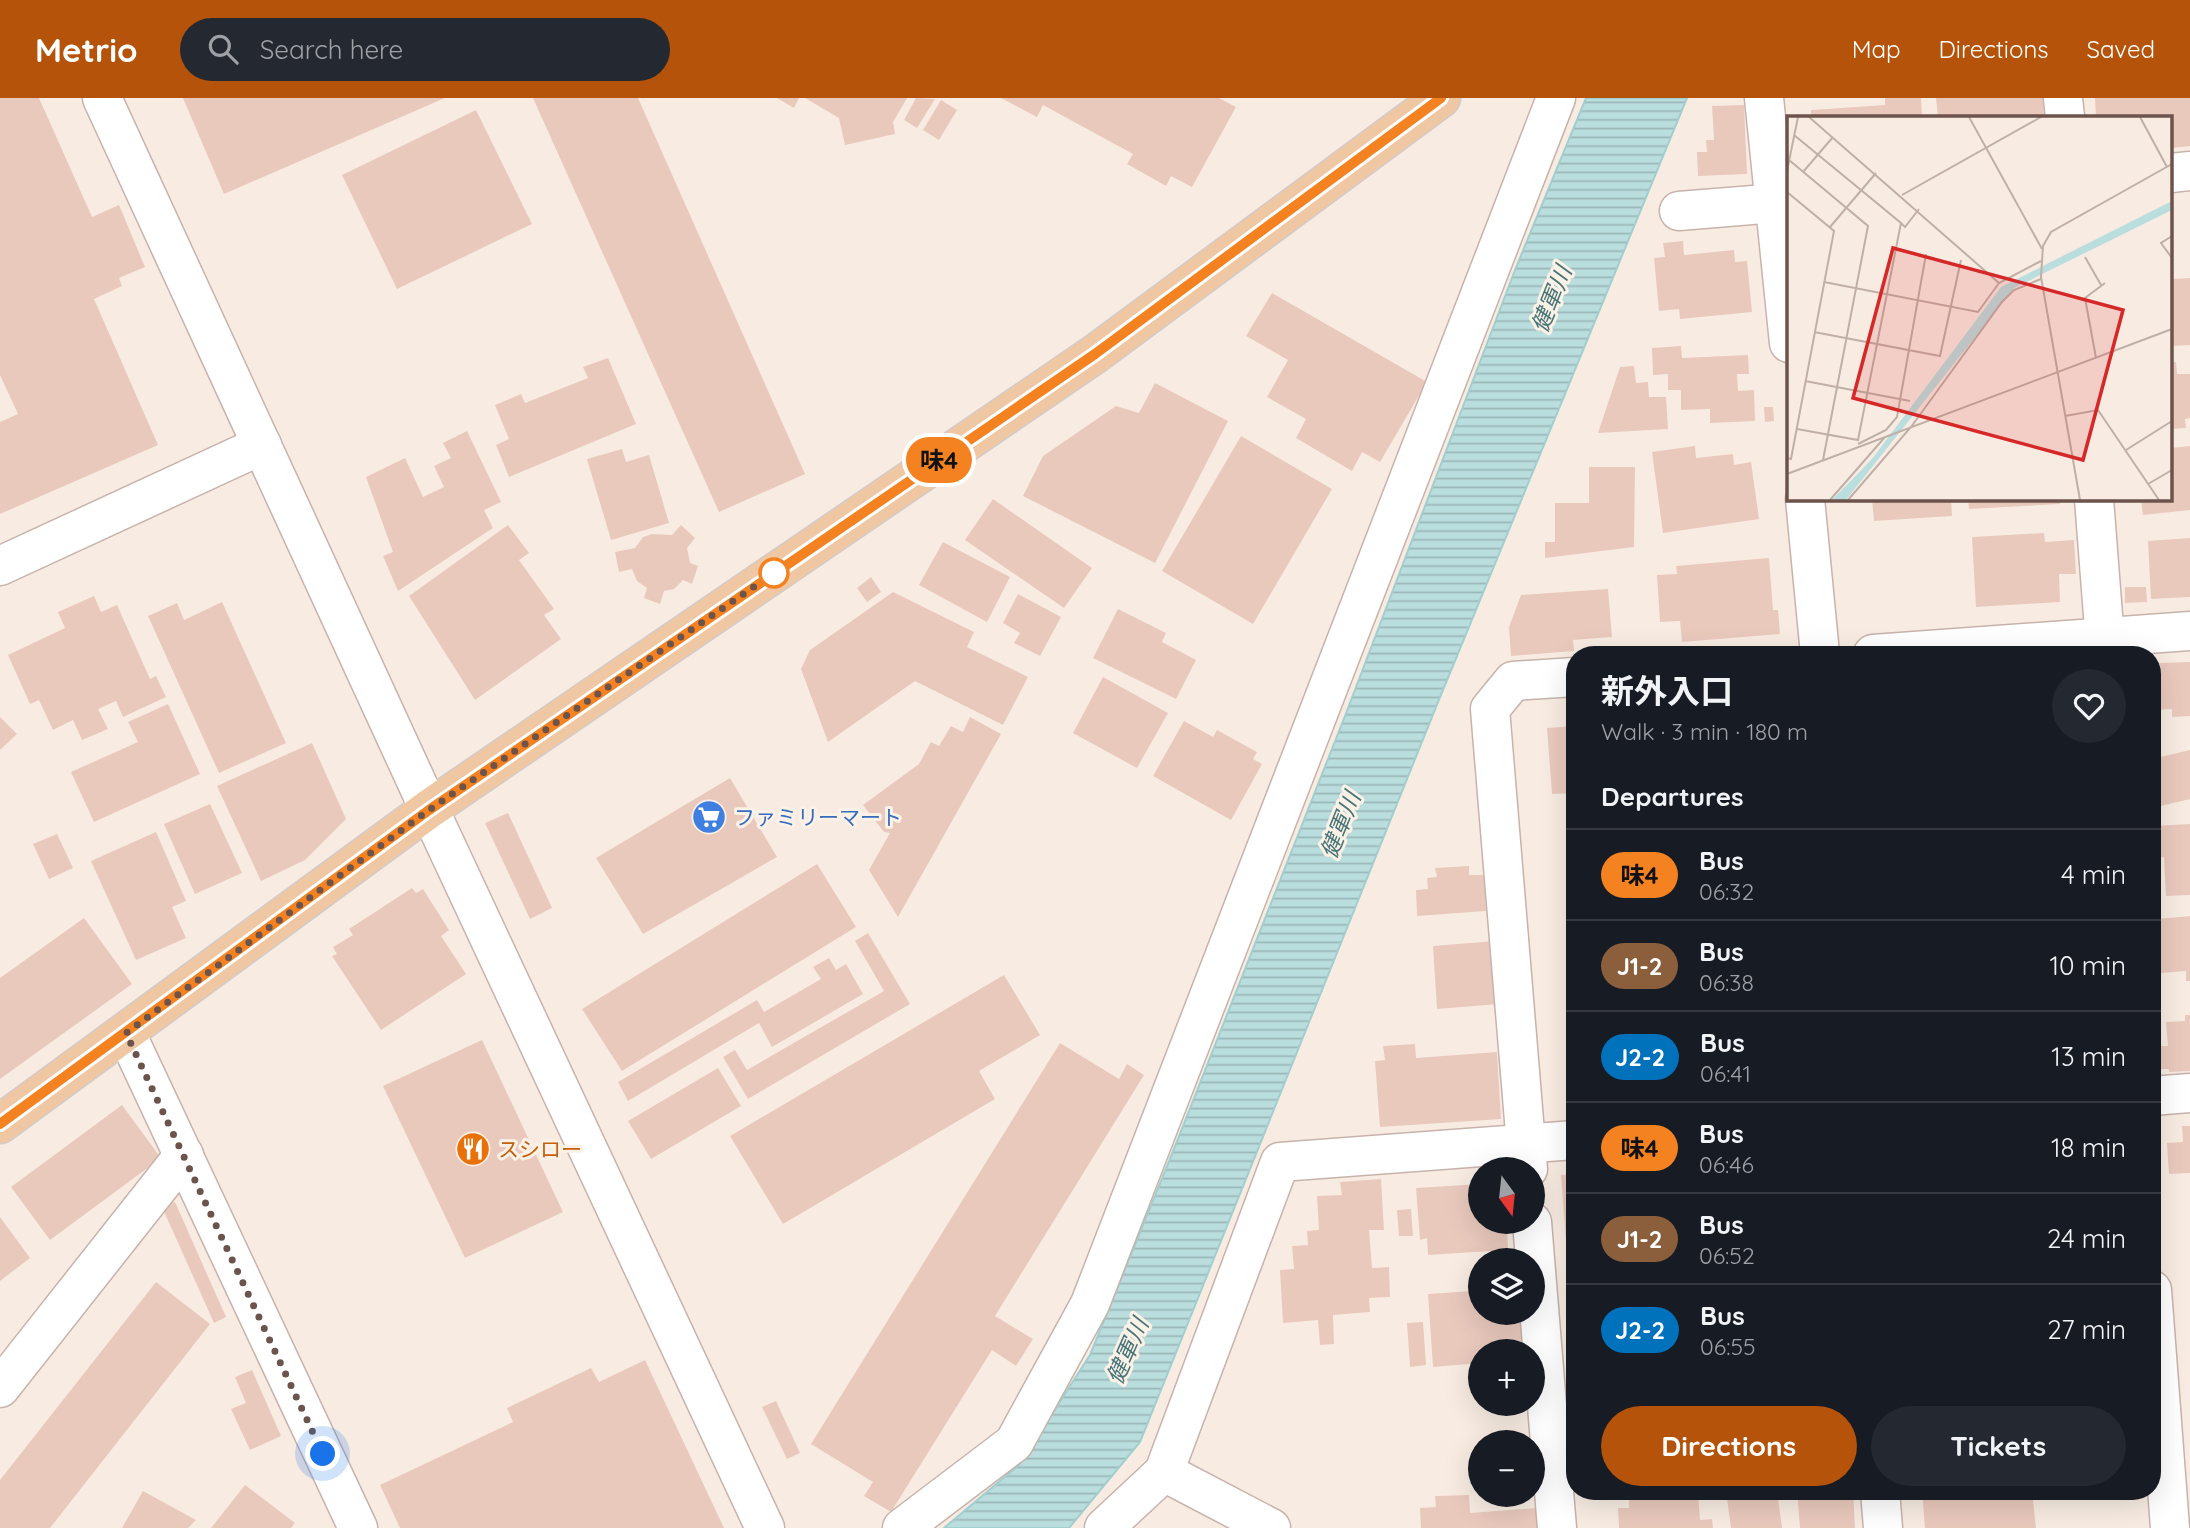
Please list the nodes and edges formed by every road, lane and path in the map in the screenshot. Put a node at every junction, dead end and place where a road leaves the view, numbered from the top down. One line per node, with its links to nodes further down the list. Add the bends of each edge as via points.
1 (102, 98): 12 (street)
2 (1441, 98): 20 (main road, via 1095,354)
3 (1556, 98): 35 (street, via 1090,1304 1014,1443)
4 (1764, 98): 9 (street)
5 (2063, 98): 6 (street)
6 (2065, 116)
7 (2190, 171): 8 (street)
8 (2172, 173)
9 (1782, 203): 10 (street); 11 (street)
10 (1679, 211)
11 (1787, 303)
12 (262, 444): 15 (street); 20 (street)
13 (1805, 500): 17 (street)
14 (2094, 500): 18 (street)
15 (0, 566)
16 (2190, 631): 18 (street)
17 (1819, 646)
18 (2106, 646)
19 (1566, 678): 27 (street, via 1513,681 1490,709)
20 (429, 810): 21 (main road); 34 (street)
21 (126, 1033): 24 (main road); 26 (street)
22 (2190, 1093): 23 (street)
23 (2161, 1095)
24 (0, 1124)
25 (1566, 1143): 27 (street)
26 (184, 1156): 29 (street); 33 (street)
27 (1527, 1156): 31 (street, via 1280,1163)
28 (1533, 1234): 38 (street)
29 (0, 1388)
30 (2161, 1409): 40 (street)
31 (1164, 1472): 36 (street); 37 (street)
32 (1881, 1500): 39 (street)
33 (358, 1528)
34 (765, 1528)
35 (902, 1528)
36 (1104, 1528)
37 (1271, 1528)
38 (1557, 1528)
39 (1883, 1528)
40 (2170, 1528)

